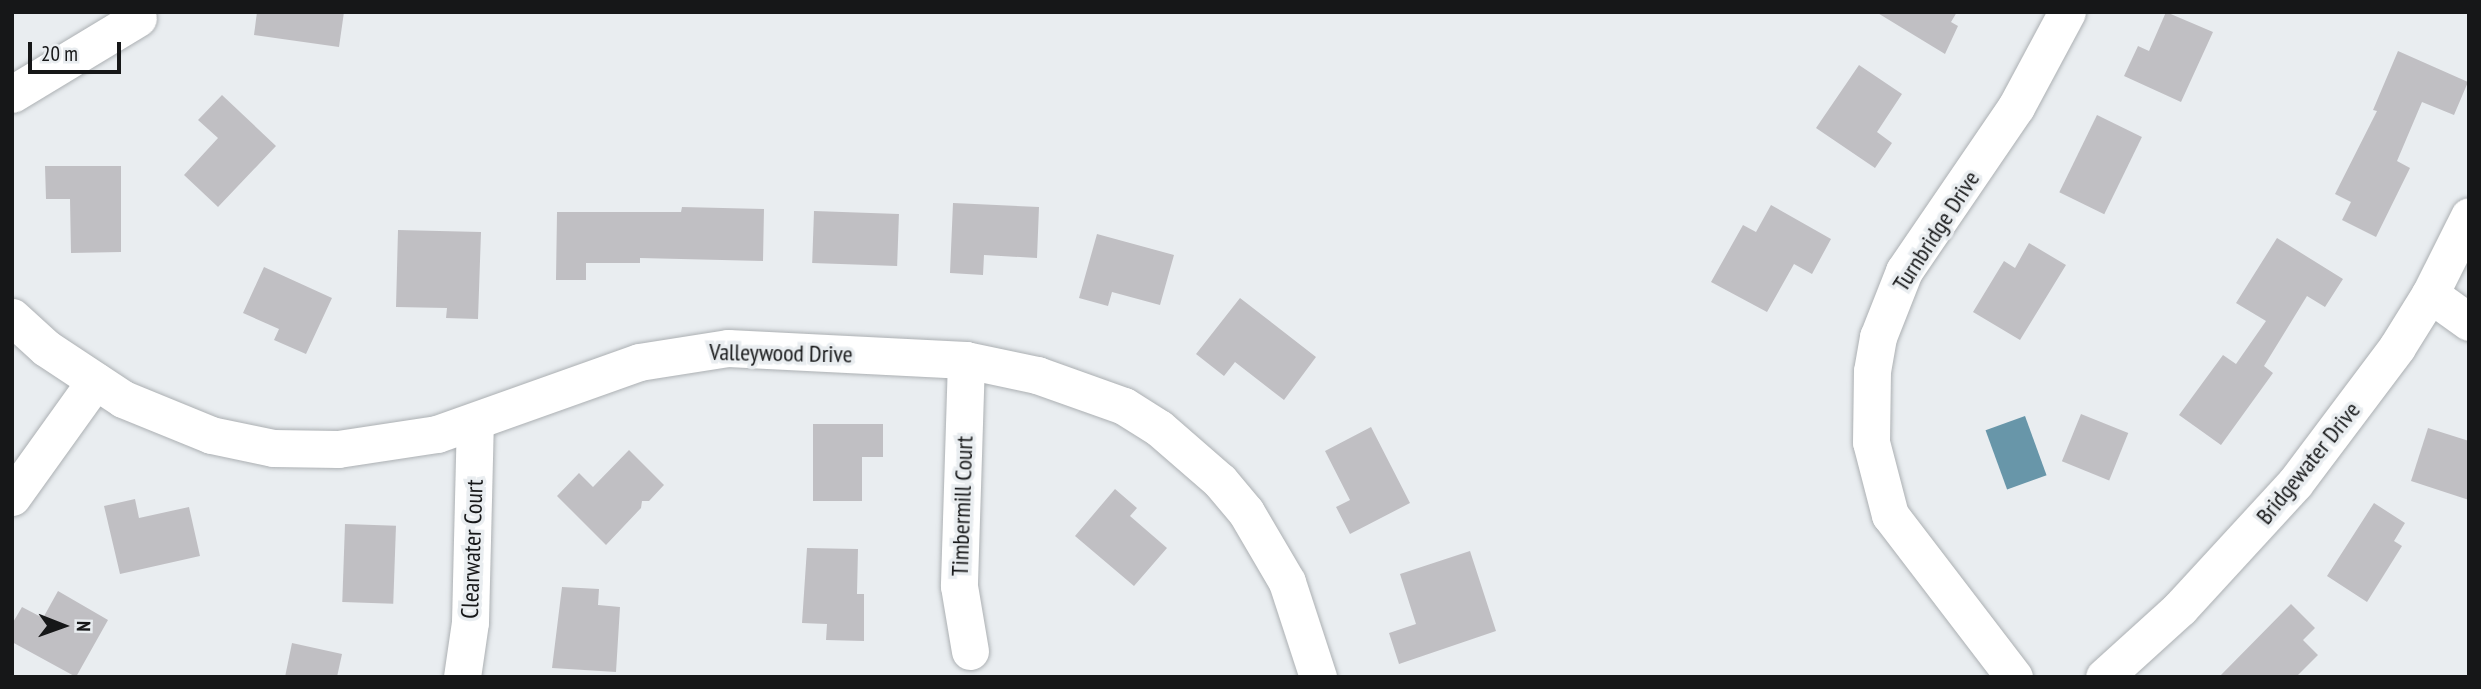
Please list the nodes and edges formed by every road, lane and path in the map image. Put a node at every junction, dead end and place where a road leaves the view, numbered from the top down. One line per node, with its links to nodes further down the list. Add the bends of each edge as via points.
1 (2067, 12): 15 (street, Turnbridge Drive, via 2016,107 1904,271 1878,337 1871,383 1871,442 1890,515)
2 (138, 18): 3 (street)
3 (12, 94)
4 (2469, 216): 5 (street, Bridgewater Drive)
5 (2430, 294): 7 (street); 16 (street, Bridgewater Drive, via 2348,416 2295,483 2180,608)
6 (12, 317): 9 (street, Valleywood Drive, via 46,348)
7 (2469, 322)
8 (966, 360): 10 (street, Valleywood Drive, via 728,348 683,353 552,391); 12 (street, Timbermill Court, via 959,586); 14 (street, Valleywood Drive, via 1098,393 1159,428 1191,453 1237,501 1268,546 1287,582)
9 (95, 381): 10 (street, Valleywood Drive, via 123,399 201,431 273,448 383,444); 11 (street)
10 (475, 422): 13 (street, Clearwater Court, via 470,621)
11 (12, 497)
12 (970, 651)
13 (462, 677)
14 (1318, 677)
15 (2014, 677)
16 (2104, 677)

